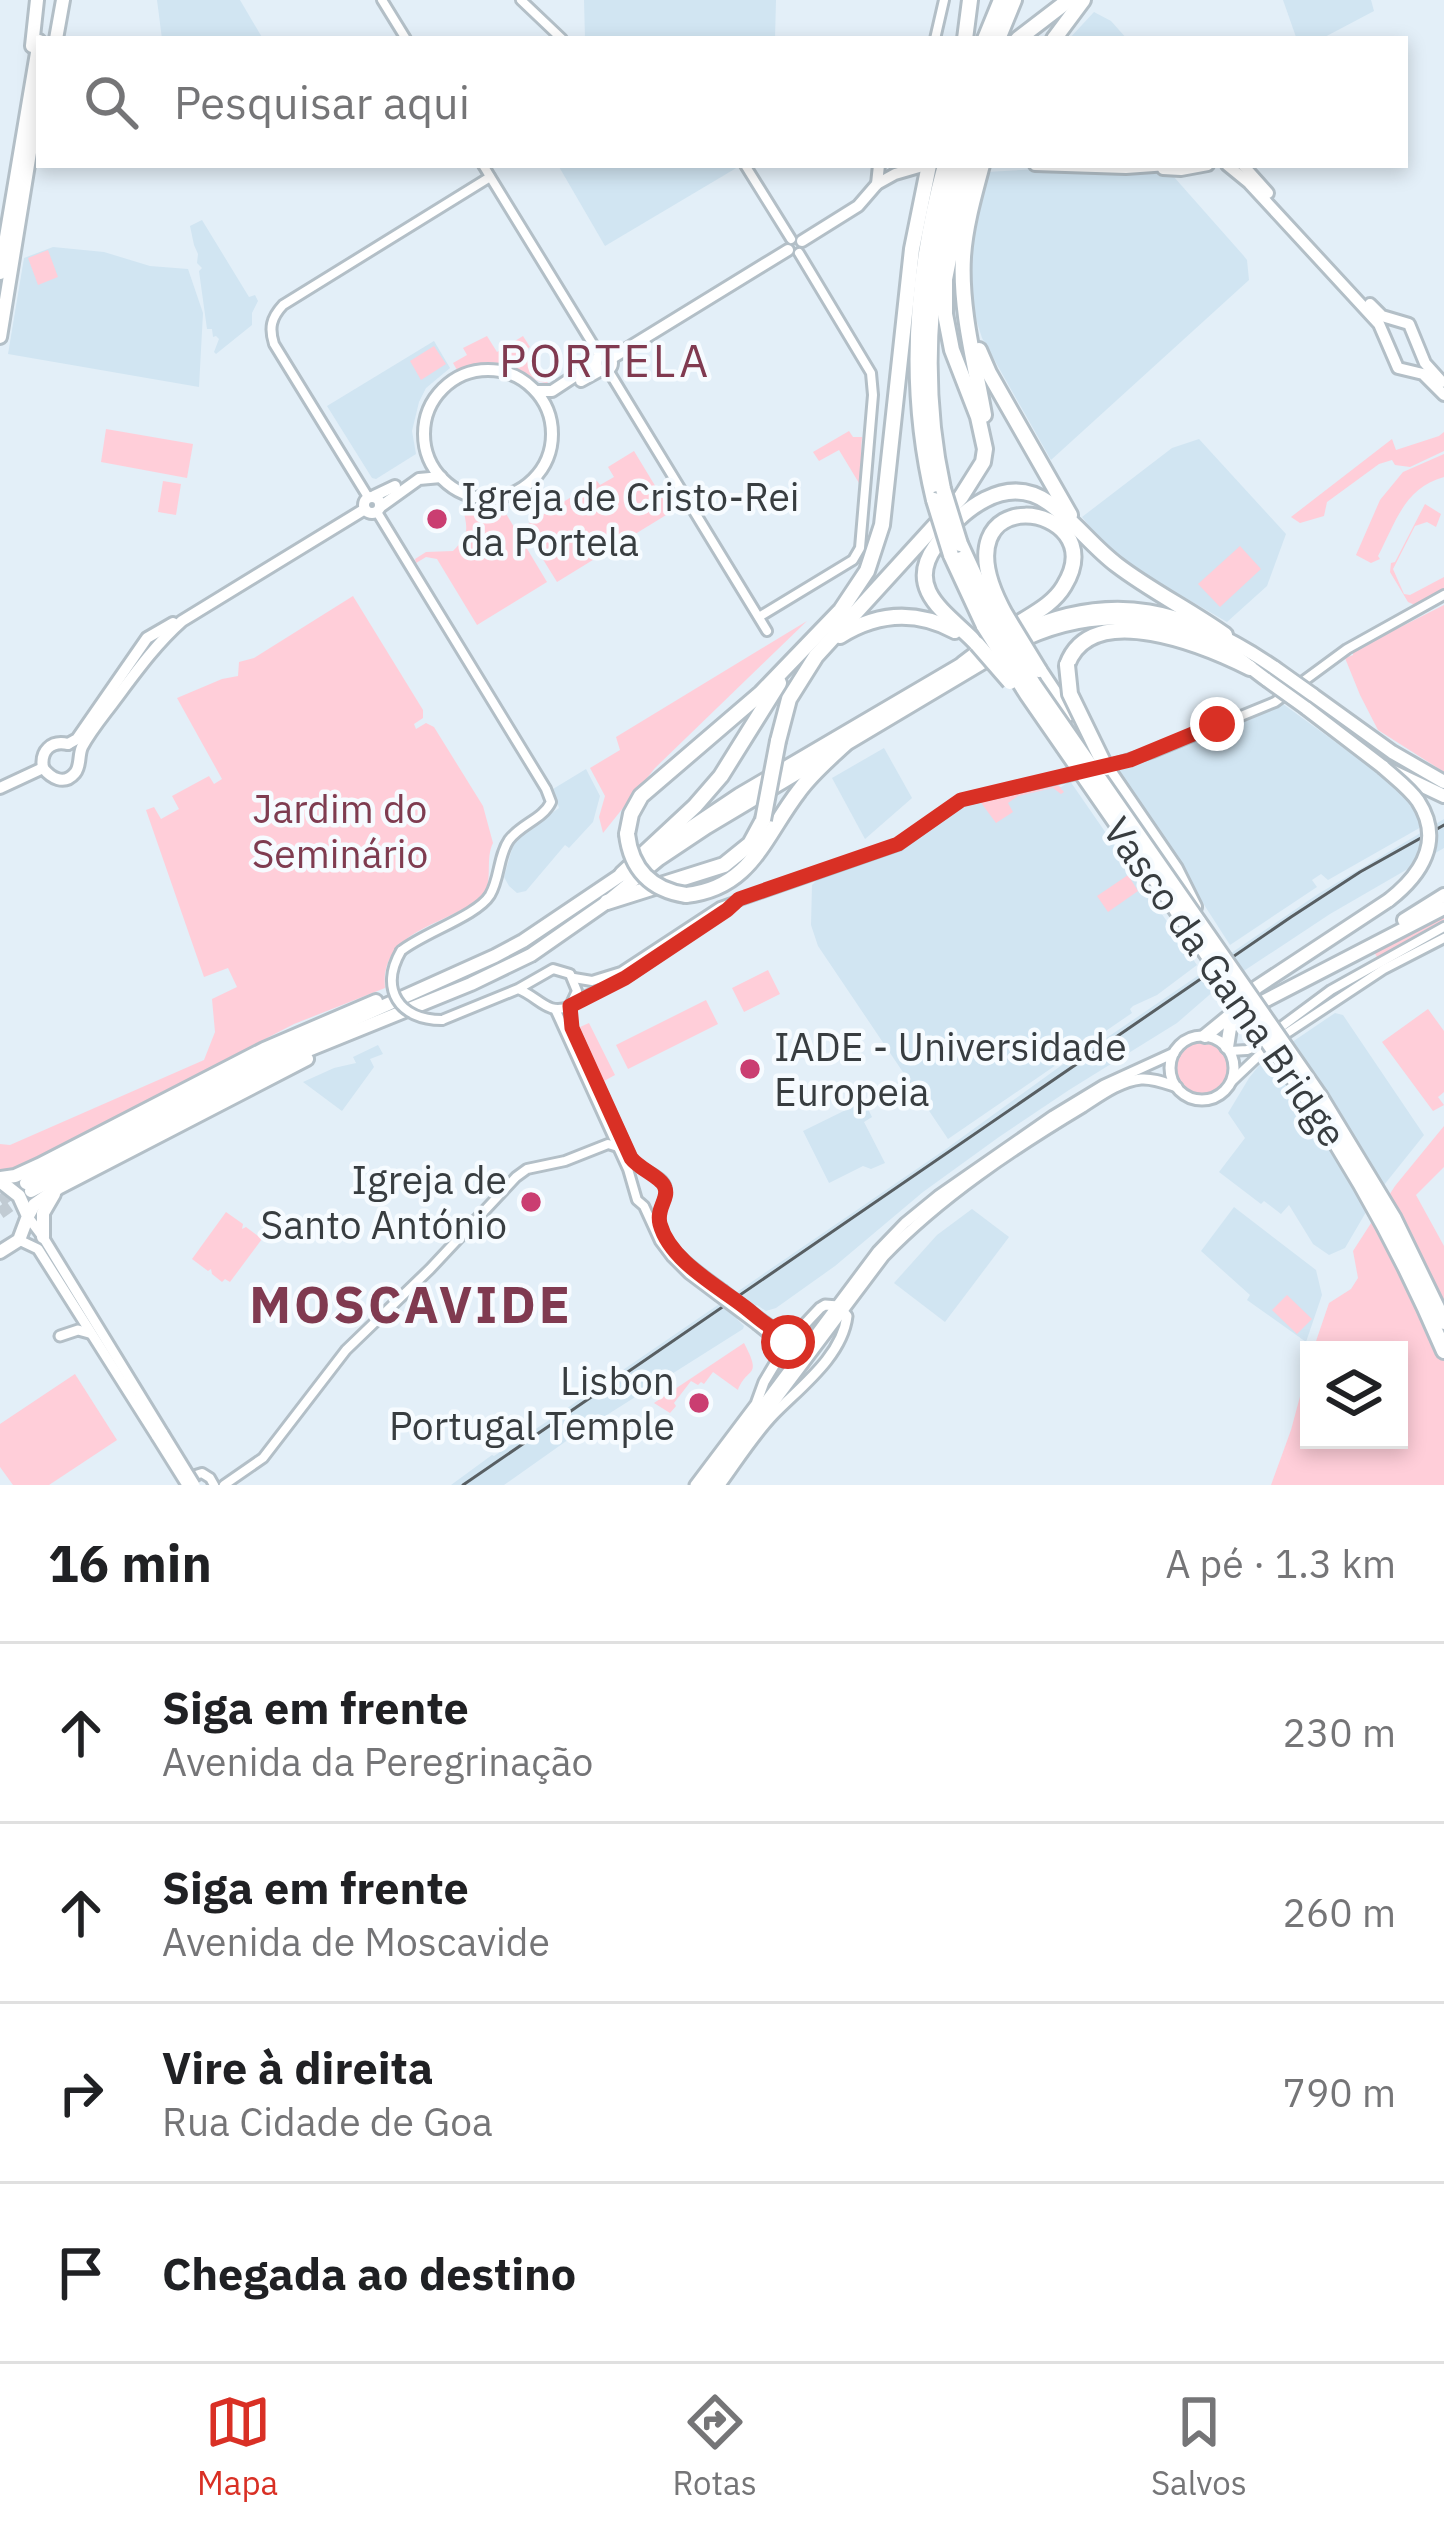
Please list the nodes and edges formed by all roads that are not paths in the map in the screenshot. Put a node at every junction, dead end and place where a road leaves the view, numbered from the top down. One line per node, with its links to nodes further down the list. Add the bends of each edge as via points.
1 (45, 0): 12 (highway); 13 (highway)
2 (63, 0): 14 (highway)
3 (382, 0): 15 (street)
4 (521, 0): 16 (street)
5 (944, 0): 17 (street)
6 (965, 0): 18 (highway)
7 (1001, 0): 19 (highway)
8 (1014, 0): 20 (highway)
9 (1069, 0): 21 (highway)
10 (1084, 0): 11 (highway)
11 (1059, 34)
12 (41, 36)
13 (46, 36)
14 (47, 36)
15 (404, 36)
16 (559, 36)
17 (936, 36)
18 (961, 36)
19 (987, 36)
20 (999, 36)
21 (1022, 36)
22 (33, 101): 35 (highway); 46 (highway)
23 (485, 168): 34 (street)
24 (747, 168): 40 (street)
25 (880, 168): 36 (main road)
26 (931, 168): 38 (highway)
27 (946, 168): 38 (highway)
28 (956, 168): 38 (highway)
29 (966, 168): 38 (highway)
30 (978, 168): 38 (highway)
31 (1230, 168): 47 (main road)
32 (1246, 168): 45 (main road, via 1379,314)
33 (903, 170): 36 (main road)
34 (490, 177): 49 (street); 61 (street, via 274,314 274,344)
35 (16, 178): 37 (street); 39 (highway)
36 (877, 184): 40 (main road, via 858,206)
37 (0, 186)
38 (951, 186): 42 (highway); 43 (highway, via 916,222); 44 (highway); 50 (highway); 55 (highway, via 922,272)
39 (5, 201): 41 (highway)
40 (795, 246): 49 (main road); 64 (street, via 871,373 862,529 853,560)
41 (0, 273)
42 (945, 278): 50 (highway); 57 (highway, via 952,350)
43 (908, 289): 55 (highway); 71 (highway, via 877,544 849,600)
44 (967, 311): 57 (highway); 62 (highway, via 988,373)
45 (1399, 320): 47 (main road); 48 (main road, via 1411,326)
46 (0, 337)
47 (1387, 338): 51 (main road, via 1396,365)
48 (1421, 353): 51 (main road); 52 (main road)
49 (603, 363): 53 (main road, via 552,391); 56 (main road); 64 (street)
50 (928, 365): 60 (highway)
51 (1411, 371): 54 (main road)
52 (1444, 384)
53 (536, 391): 56 (main road); 58 (main road, via 499,370 455,379 427,415)
54 (1444, 395)
55 (918, 398): 60 (highway)
56 (548, 410): 59 (main road, via 550,452 522,488 485,498)
57 (983, 438): 70 (highway, via 983,462 961,496)
58 (429, 457): 59 (main road); 61 (main road)
59 (441, 477): 61 (main road, via 418,479)
60 (939, 494): 66 (highway, bridge, via 956,549)
61 (373, 504): 65 (main road); 95 (street, bridge, via 551,803 505,849 484,902 401,951 393,965 395,997 424,1020 442,1020)
62 (1079, 529): 68 (highway, via 1140,583); 69 (highway, via 1044,500 1013,491 981,501 958,520 932,551 925,575 932,598)
63 (1444, 595): 87 (street, via 1262,709 1130,760 961,800 898,844)
64 (759, 617): 67 (street)
65 (182, 620): 76 (main road, via 147,638); 78 (main road)
66 (995, 620): 72 (highway, via 987,545 1009,518 1042,516 1070,544 1066,583); 75 (highway, Vasco da Gama Bridge, bridge); 81 (highway, bridge, via 1030,656); 91 (highway, Vasco da Gama Bridge, bridge)
67 (767, 631)
68 (1225, 635): 72 (highway, via 1155,612 1092,610 1023,630); 74 (highway)
69 (972, 639): 70 (highway, via 907,616 860,624); 75 (highway, bridge)
70 (825, 644): 88 (highway, bridge, via 793,690 763,820 750,844 724,865)
71 (791, 663): 77 (highway, bridge, via 635,805 627,834 643,876 686,895 720,886 749,865 800,789); 85 (highway, via 722,776)
72 (963, 664): 85 (highway)
73 (1250, 668): 74 (highway); 77 (highway, via 1169,624 1074,622 1004,649); 81 (highway, bridge, via 1197,644 1139,632 1089,639 1067,665 1070,694)
74 (1271, 674): 79 (highway, bridge); 82 (highway, bridge)
75 (1042, 716): 126 (highway, Vasco da Gama Bridge, bridge, via 1341,1151)
76 (68, 744): 78 (main road); 80 (main road, via 48,747)
77 (845, 744): 88 (highway, via 690,838)
78 (79, 756): 80 (main road, via 68,778)
79 (1383, 767): 84 (highway, bridge); 101 (highway, bridge, via 1417,800 1428,825 1421,868 1389,900 1257,987)
80 (44, 768): 83 (main road)
81 (1106, 768): 91 (highway, bridge, via 1175,869)
82 (1444, 782)
83 (0, 788)
84 (1444, 796)
85 (622, 874): 96 (highway, via 523,941)
86 (1444, 895): 101 (highway)
87 (739, 899): 94 (street, via 621,972); 99 (street, via 635,972)
88 (607, 902): 102 (highway, via 503,969)
89 (1444, 908): 104 (highway, via 1247,1010 1230,1028)
90 (1442, 932): 92 (street); 98 (street)
91 (1210, 938): 123 (highway, Vasco da Gama Bridge, bridge, via 1362,1162)
92 (1367, 968): 98 (street); 104 (street, via 1254,1047)
93 (541, 975): 94 (street, via 560,969); 95 (street); 97 (street)
94 (574, 978): 99 (street)
95 (518, 989): 97 (street)
96 (406, 993): 102 (highway, via 28,1187); 110 (highway, via 297,1033)
97 (537, 998): 100 (street)
98 (1337, 998): 106 (street)
99 (571, 1004): 100 (street); 109 (street, via 572,1028 627,1151)
100 (556, 1011): 108 (street)
101 (1232, 1014): 103 (highway)
102 (348, 1032): 111 (highway)
103 (1205, 1036): 104 (main road); 105 (main road)
104 (1228, 1049): 106 (main road)
105 (1174, 1053): 107 (main road); 121 (main road, via 1094,1090 938,1196 878,1252)
106 (1231, 1082): 107 (main road, via 1202,1100)
107 (1177, 1087): 121 (main road, via 1132,1081 1057,1122 911,1228)
108 (618, 1147): 112 (street); 132 (street, via 515,1177 346,1349 263,1458)
109 (652, 1176): 112 (street); 113 (street, via 665,1186)
110 (0, 1179): 115 (highway)
111 (58, 1188): 115 (highway); 117 (highway, via 43,1213)
112 (634, 1191): 114 (street)
113 (660, 1204): 114 (street); 119 (street, via 661,1225 677,1251)
114 (644, 1206): 119 (street, via 669,1253)
115 (28, 1216): 116 (highway); 117 (main road)
116 (19, 1240): 117 (main road); 118 (highway)
117 (40, 1243): 120 (main road); 129 (main road)
118 (0, 1252)
119 (720, 1292): 122 (street, bridge)
120 (74, 1305): 125 (main road); 125 (main road, via 74,1320 60,1336 78,1330)
121 (841, 1308): 124 (main road, via 825,1305); 128 (main road); 128 (main road, via 847,1323 812,1376)
122 (759, 1322): 124 (street); 127 (street)
123 (1444, 1322)
124 (796, 1332): 127 (main road)
125 (95, 1338): 129 (main road)
126 (1444, 1351)
127 (780, 1353): 128 (main road)
128 (771, 1400): 133 (main road, via 770,1419); 133 (main road, via 756,1404)
129 (160, 1435): 130 (main road, bridge)
130 (188, 1485): 131 (street, via 197,1473)
131 (214, 1485)
132 (224, 1485)
133 (708, 1485)

